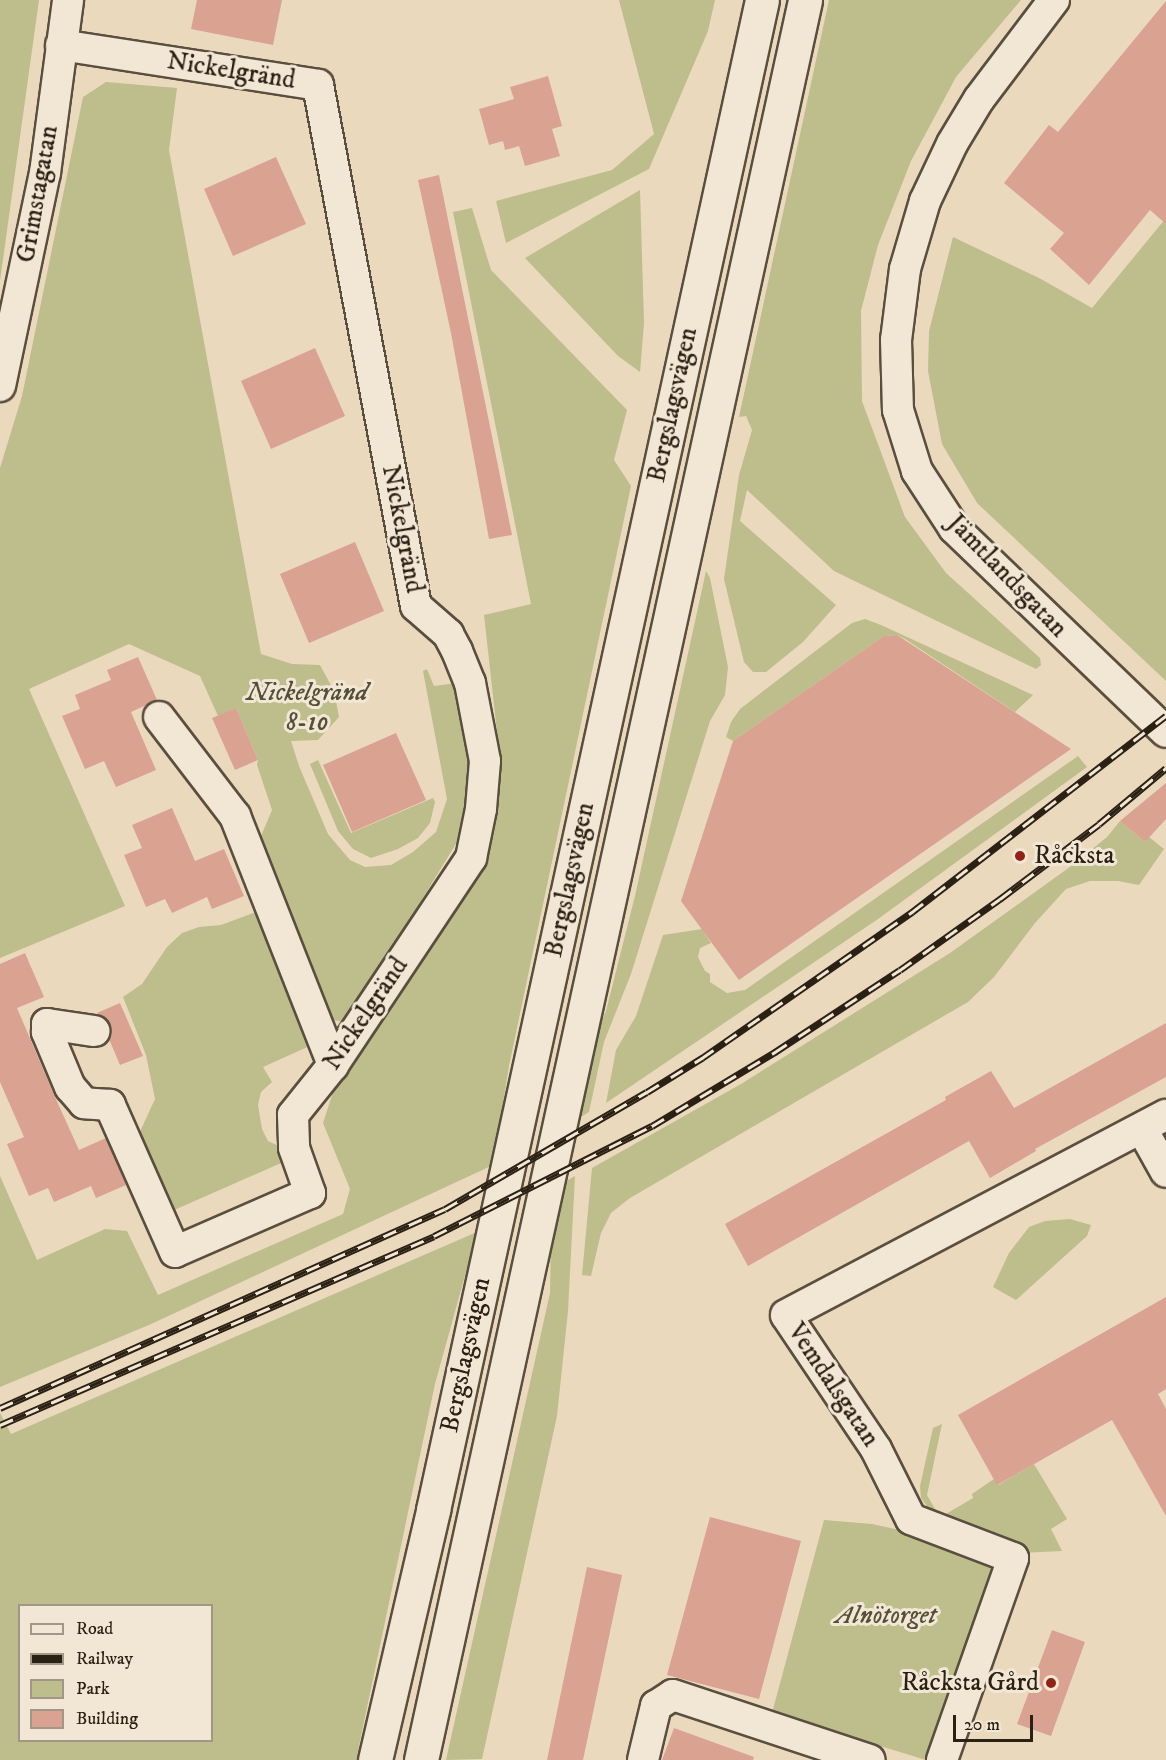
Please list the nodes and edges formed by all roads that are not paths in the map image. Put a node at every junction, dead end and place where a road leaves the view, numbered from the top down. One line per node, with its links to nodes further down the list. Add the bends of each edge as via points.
1 (68, 0): 5 (street, Grimstagatan)
2 (762, 0): 13 (main road, Bergslagsvägen)
3 (805, 0): 14 (main road, Bergslagsvägen)
4 (1054, 0): 8 (street, Jämtlandsgatan, via 979,99 925,201 905,269 896,340 898,410 917,471 954,528)
5 (61, 45): 6 (street, Grimstagatan, via 45,173); 10 (street, Nickelgränd, via 318,85 416,606 448,634 457,651 470,683 485,761 471,858)
6 (0, 386)
7 (159, 717): 10 (street, via 235,816)
8 (1166, 732)
9 (94, 1031): 10 (street, Nickelgränd, via 47,1024 46,1032 70,1087 84,1103 110,1105 175,1252 310,1193 294,1148 293,1115)
10 (333, 1065)
11 (1154, 1122): 12 (street); 17 (street, Vemdalsgatan, via 786,1315 876,1449 911,1519 1013,1558)
12 (1166, 1172)
13 (375, 1760)
14 (421, 1760)
15 (643, 1760): 16 (street, via 656,1706 673,1695)
16 (867, 1760)
17 (942, 1760)

